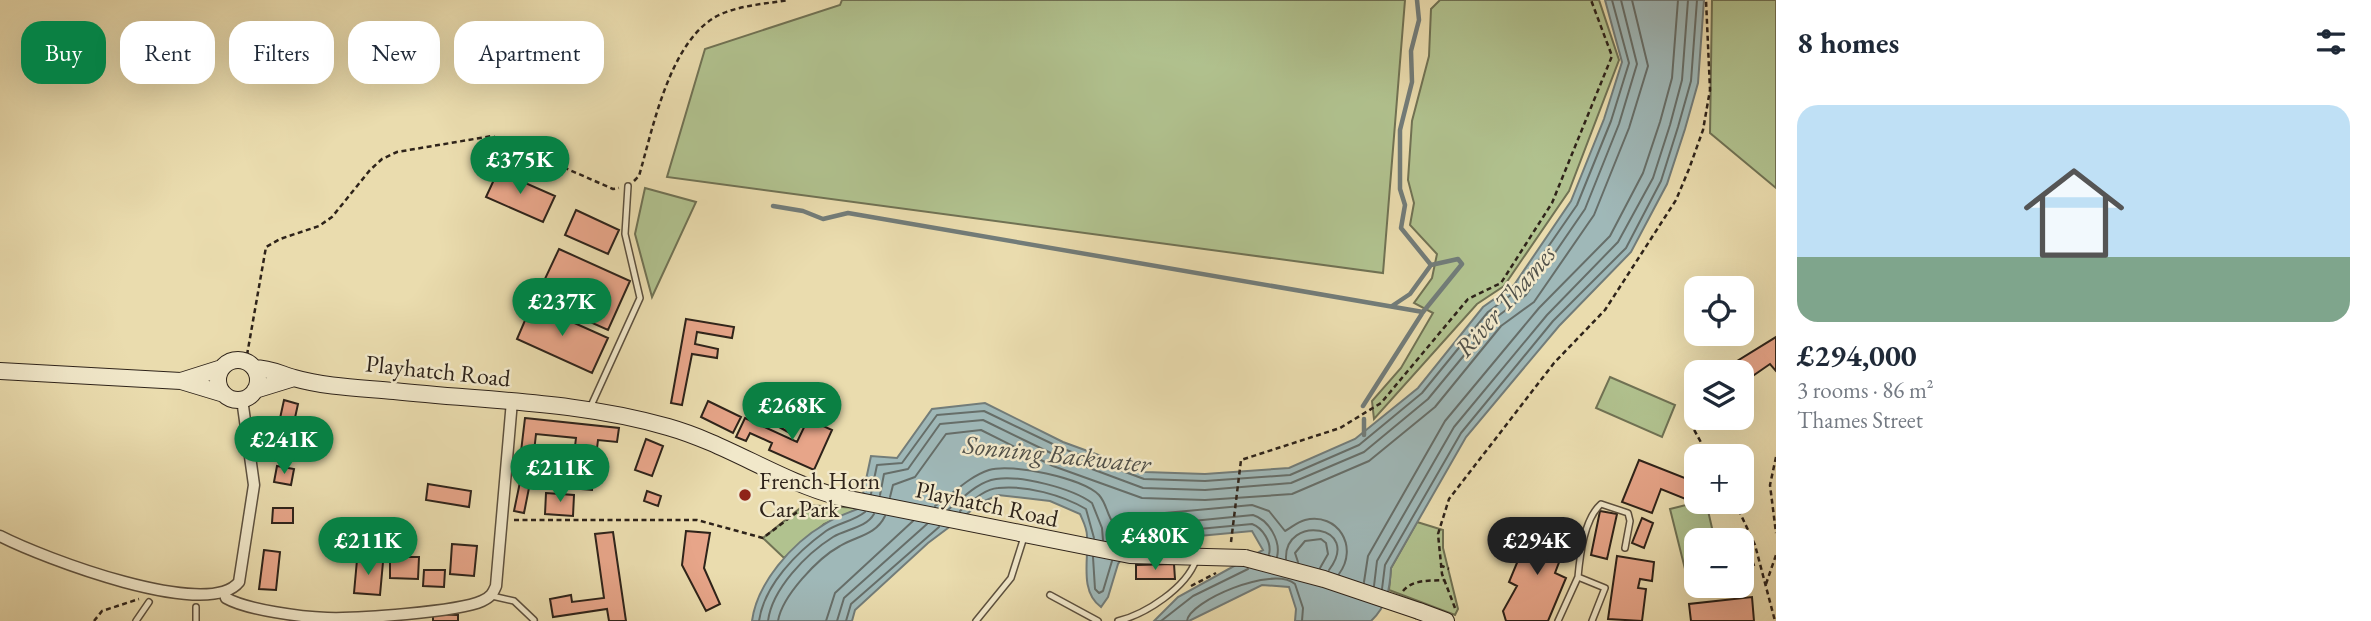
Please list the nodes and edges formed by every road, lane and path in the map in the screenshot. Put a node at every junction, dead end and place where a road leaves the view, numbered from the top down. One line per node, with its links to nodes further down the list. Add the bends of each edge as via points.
1 (788, 0): 4 (path, via 746,6 718,16 697,32 671,76 639,176)
2 (1591, 0): 21 (path, via 1612,56 1552,203 1501,283 1468,299 1381,402 1340,428 1241,460)
3 (1706, 0): 25 (path, via 1710,90 1703,130 1676,200 1605,310 1554,363 1449,499 1438,534)
4 (628, 186): 5 (path, via 613,189 492,136 397,152 382,159 332,217 306,233 266,247); 13 (lane, via 625,234 640,298)
5 (250, 365): 6 (main road, via 233,360); 8 (main road, Playhatch Road); 11 (main road, via 258,379)
6 (222, 368): 9 (main road); 10 (main road, via 219,384)
7 (0, 372): 9 (main road)
8 (294, 378): 11 (main road, Playhatch Road); 12 (main road, Playhatch Road)
9 (181, 380): 10 (main road)
10 (224, 394): 11 (main road)
11 (248, 395): 34 (street, via 254,485 239,582)
12 (512, 401): 13 (main road, Playhatch Road); 17 (street)
13 (589, 410): 19 (main road, Playhatch Road, via 669,427 804,488)
14 (1776, 457): 18 (path, via 1770,485)
15 (815, 504): 17 (path, via 805,506 763,538 697,520)
16 (1741, 514): 29 (path)
17 (500, 521): 32 (street)
18 (1776, 533)
19 (1033, 535): 24 (main road, Playhatch Road, via 1130,555); 44 (lane, via 1011,578)
20 (0, 536): 30 (street, via 69,572)
21 (1231, 544)
22 (1625, 548): 27 (lane, via 1628,513 1601,504 1594,511)
23 (1776, 555): 29 (path)
24 (1197, 557): 38 (main road, Playhatch Road, bridge, via 1245,558 1324,579); 39 (lane, via 1177,587)
25 (1440, 565): 26 (path); 28 (path)
26 (1449, 569)
27 (1578, 576): 47 (lane); 48 (lane, via 1605,588)
28 (1446, 580): 33 (path, via 1408,586); 37 (path)
29 (1766, 584): 49 (path)
30 (127, 595)
31 (1050, 595): 45 (lane)
32 (492, 596): 34 (street, via 447,608 326,618 245,606); 40 (lane, via 514,601)
33 (1398, 597)
34 (226, 598): 36 (street)
35 (150, 601): 41 (path, via 102,611); 42 (lane)
36 (190, 607): 43 (lane)
37 (1450, 615): 38 (main road, Playhatch Road)
38 (1422, 616)
39 (1130, 619): 46 (lane)
40 (534, 620)
41 (94, 621)
42 (136, 621)
43 (196, 621)
44 (976, 621)
45 (1098, 621)
46 (1118, 621)
47 (1558, 621)
48 (1592, 621)
49 (1775, 621)

